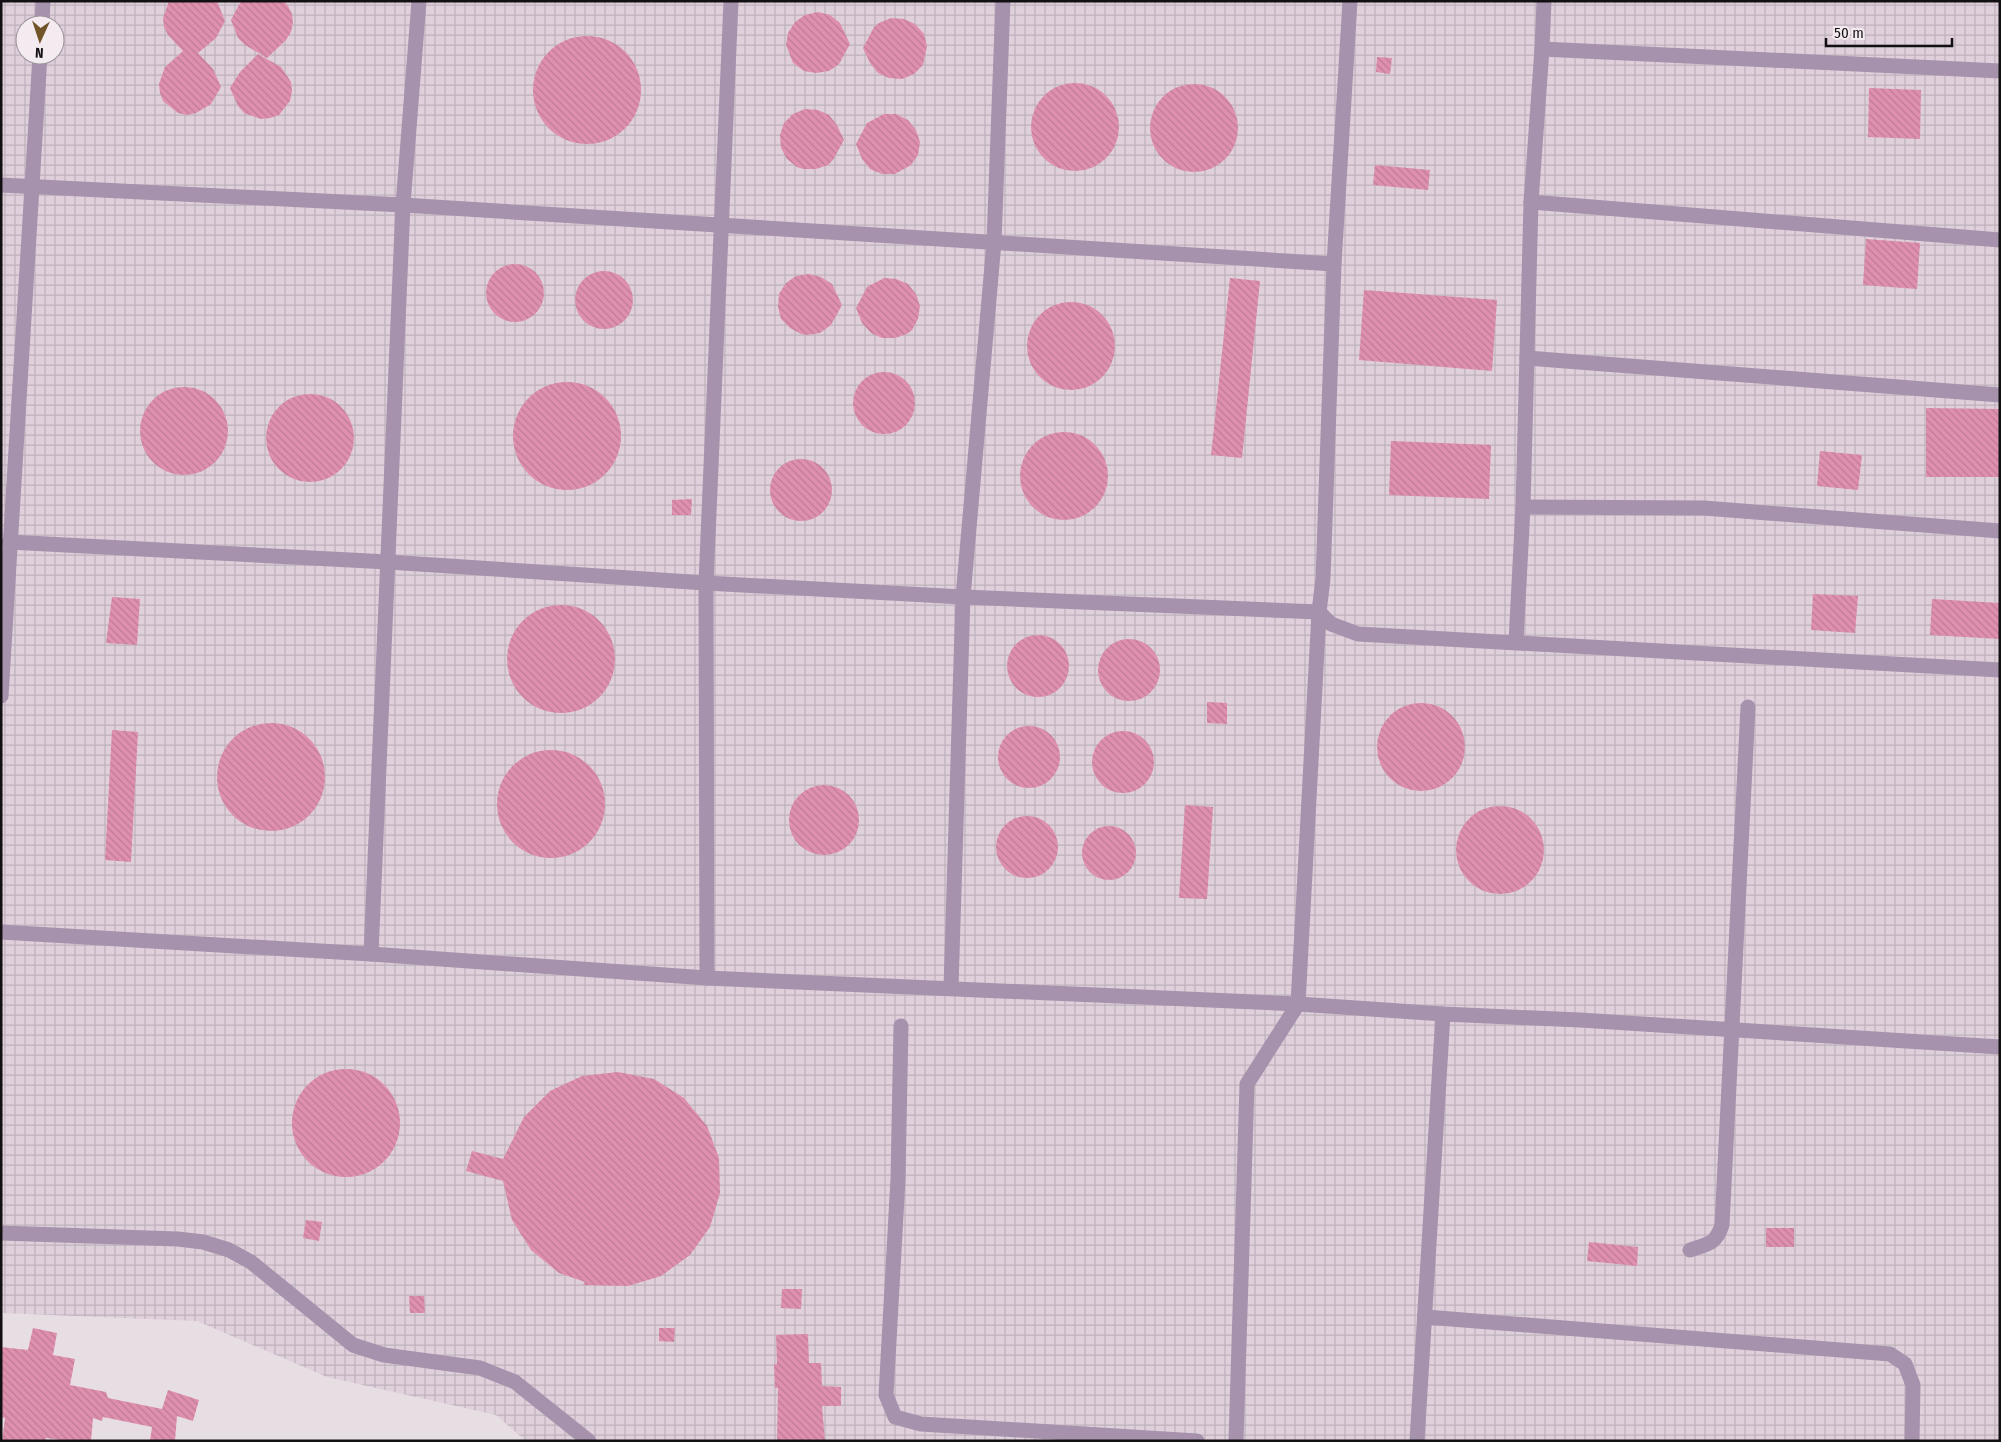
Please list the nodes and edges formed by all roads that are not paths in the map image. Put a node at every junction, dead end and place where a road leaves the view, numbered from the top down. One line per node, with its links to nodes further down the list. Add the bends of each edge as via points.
1 (43, 1): 7 (lane)
2 (419, 1): 14 (lane)
3 (731, 1): 15 (lane)
4 (1002, 1): 17 (lane)
5 (1350, 1): 18 (lane)
6 (1544, 1): 8 (lane)
7 (42, 15)
8 (1542, 49): 10 (lane); 13 (lane)
9 (39, 65): 12 (lane)
10 (2000, 71)
11 (1, 185): 12 (lane)
12 (33, 186): 14 (lane); 23 (lane)
13 (1531, 202): 16 (lane); 19 (lane)
14 (403, 205): 15 (lane); 24 (lane)
15 (722, 224): 17 (lane); 25 (lane)
16 (2000, 240)
17 (994, 242): 18 (lane); 26 (lane)
18 (1334, 264): 27 (lane, via 1323,579)
19 (1527, 358): 20 (lane); 21 (lane)
20 (2000, 396)
21 (1523, 507): 22 (lane, via 1704,508); 28 (lane)
22 (2000, 531)
23 (9, 542): 24 (lane); 30 (lane)
24 (388, 562): 25 (lane); 33 (lane)
25 (706, 583): 26 (lane); 34 (lane)
26 (963, 597): 27 (lane); 35 (lane)
27 (1319, 612): 28 (lane, via 1331,624 1358,634); 36 (lane)
28 (1516, 642): 29 (lane)
29 (2000, 670)
30 (1, 696)
31 (1748, 707): 39 (lane)
32 (1, 932): 33 (lane)
33 (370, 954): 34 (lane)
34 (707, 978): 35 (lane)
35 (951, 988): 36 (lane)
36 (1298, 1004): 37 (lane); 47 (lane, via 1247,1084)
37 (1443, 1014): 39 (lane); 43 (lane)
38 (901, 1026): 44 (lane, via 898,1179 886,1395 895,1417 921,1424)
39 (1732, 1030): 40 (lane); 42 (lane, via 1722,1225 1711,1243)
40 (2000, 1047)
41 (1, 1234): 45 (lane, via 178,1239 228,1250 251,1262 353,1345 384,1355 457,1364 497,1373 515,1382)
42 (1690, 1250)
43 (1426, 1316): 48 (lane); 49 (lane, via 1890,1354 1905,1364 1913,1385)
44 (1026, 1436): 46 (lane)
45 (588, 1441)
46 (1197, 1441)
47 (1236, 1441)
48 (1417, 1441)
49 (1912, 1441)

